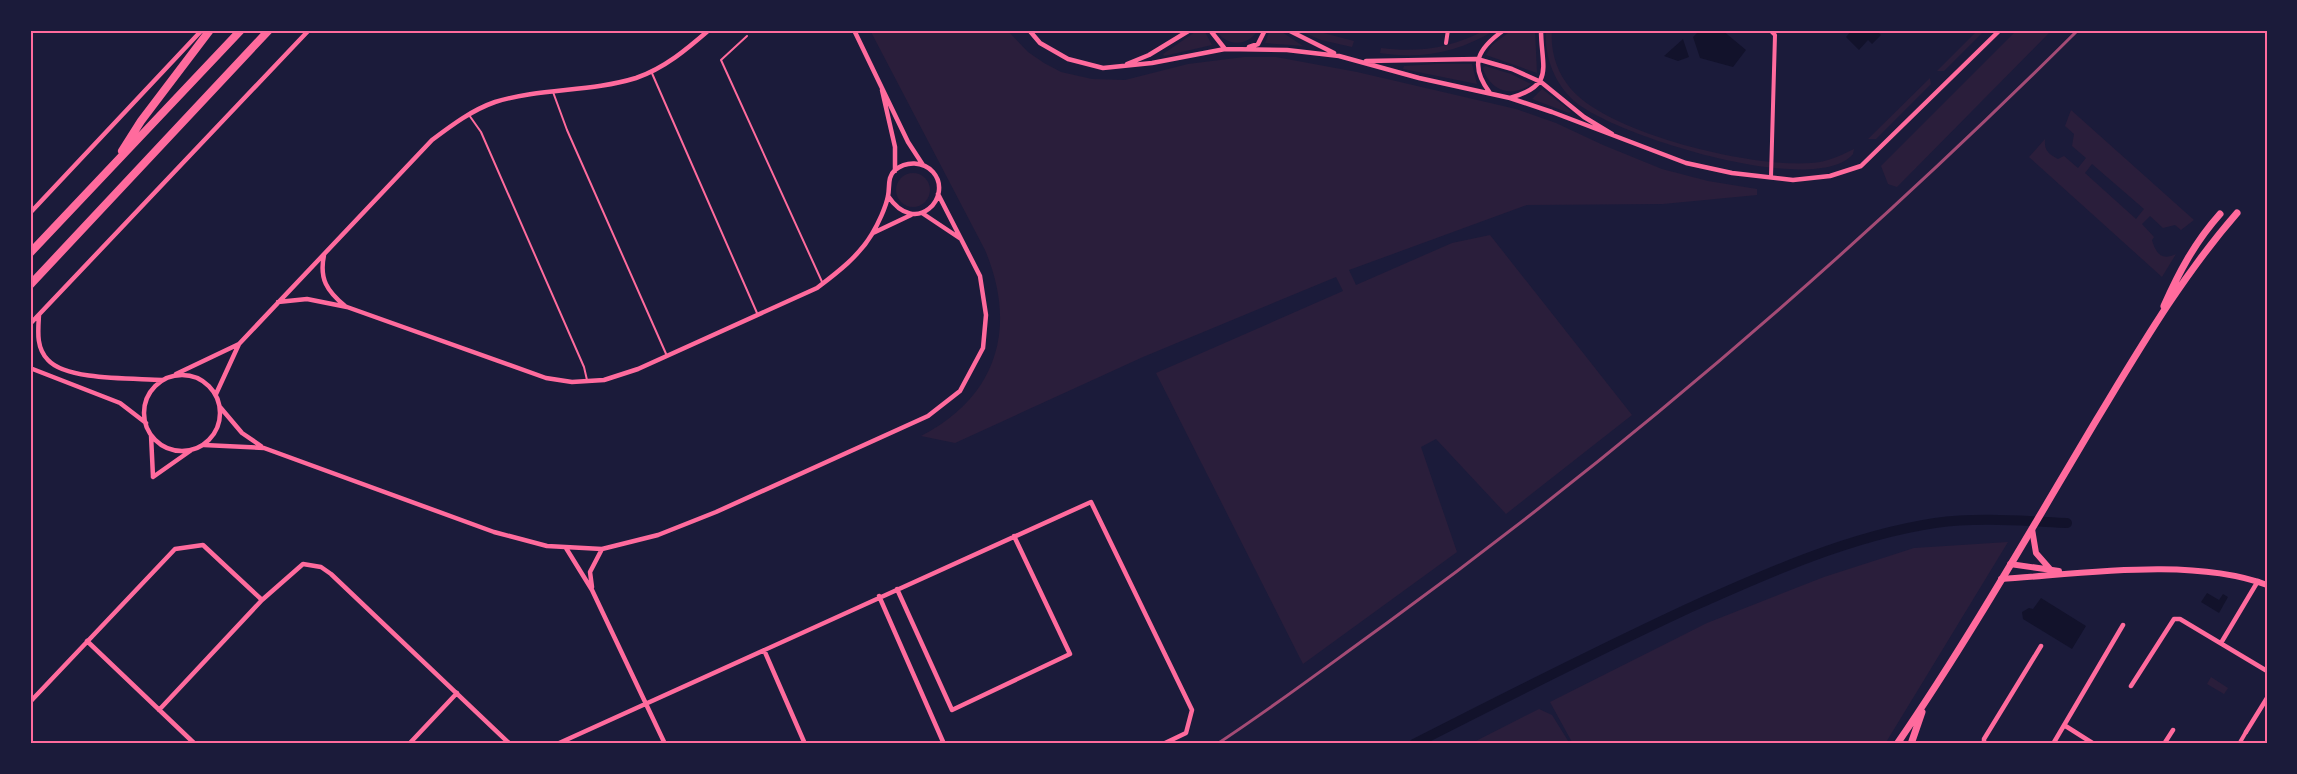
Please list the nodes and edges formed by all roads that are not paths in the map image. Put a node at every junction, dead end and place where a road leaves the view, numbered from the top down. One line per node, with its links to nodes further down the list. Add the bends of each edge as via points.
1 (202, 30): 40 (street)
2 (210, 30): 35 (highway)
3 (241, 30): 35 (highway)
4 (269, 30): 50 (highway)
5 (309, 30): 53 (street)
6 (707, 30): 26 (street, via 681,54)
7 (854, 30): 27 (street)
8 (1029, 30): 25 (street, via 1040,43 1068,59 1103,68)
9 (1190, 30): 25 (street, via 1149,55)
10 (1210, 30): 21 (street)
11 (1265, 30): 20 (street, via 1258,44)
12 (1288, 30): 22 (street)
13 (1448, 30): 19 (street)
14 (1504, 30): 23 (street, via 1490,40)
15 (1541, 30): 28 (street, via 1545,65)
16 (1770, 30): 37 (street, via 1775,35)
17 (2000, 30): 37 (street, via 1861,166 1830,176 1793,180)
18 (747, 36): 49 (lane, via 721,60)
19 (1446, 43)
20 (1246, 48): 21 (street); 22 (street)
21 (1225, 49): 25 (street)
22 (1339, 56): 24 (street)
23 (1477, 59): 24 (street); 28 (street); 30 (street, via 1478,77)
24 (1362, 61): 30 (street)
25 (1121, 66)
26 (651, 71): 29 (street, via 609,85); 54 (lane)
27 (878, 75): 34 (street, via 908,142); 36 (street, via 895,147)
28 (1541, 82): 31 (street, via 1528,93); 33 (street, via 1584,117)
29 (553, 92): 32 (street, via 494,103); 58 (lane)
30 (1490, 93): 31 (street)
31 (1510, 98): 33 (street)
32 (469, 115): 48 (street, via 432,140); 62 (lane, via 481,132 584,366)
33 (1625, 142): 37 (street, via 1686,164)
34 (923, 165): 36 (street, via 911,163); 38 (street, via 933,172)
35 (112, 166): 47 (highway)
36 (895, 171): 39 (street, via 888,182)
37 (1771, 177)
38 (938, 194): 41 (street, via 933,206); 46 (street)
39 (888, 196): 44 (street, via 897,209); 45 (street)
40 (30, 213)
41 (922, 213): 44 (street); 46 (street)
42 (2220, 213): 55 (main road, via 2181,267)
43 (2237, 213): 55 (main road)
44 (912, 215): 45 (street)
45 (873, 233): 49 (street)
46 (963, 241): 73 (street, via 980,276 986,315 983,348 960,391 928,416 737,503 658,535)
47 (30, 253)
48 (324, 254): 51 (street); 52 (street, via 321,270 328,292)
49 (823, 284): 54 (street)
50 (30, 285)
51 (278, 302): 52 (street, via 307,299); 57 (street)
52 (347, 307): 62 (street, via 546,378)
53 (39, 315): 56 (street); 61 (street, via 42,351 60,368 103,378)
54 (758, 315): 58 (street)
55 (2159, 317): 70 (main road)
56 (30, 324)
57 (238, 344): 60 (street); 63 (street)
58 (667, 356): 62 (street, via 604,380)
59 (30, 368): 65 (street, via 120,403)
60 (175, 375): 61 (street); 63 (street, via 201,379)
61 (162, 380): 65 (street, via 147,397)
62 (587, 381)
63 (216, 393): 64 (street)
64 (220, 406): 67 (street, via 219,424); 68 (street, via 242,433)
65 (146, 423): 66 (street)
66 (151, 435): 69 (street, via 174,450); 69 (street, via 153,477)
67 (204, 445): 68 (street); 69 (street)
68 (264, 448): 72 (street, via 494,532)
69 (191, 450)
70 (2032, 529): 74 (main road); 75 (street, via 2036,553)
71 (1014, 536): 81 (street); 81 (street, via 1070,654 952,710); 108 (street, via 1091,502 1192,710 1186,733)
72 (566, 548): 73 (street); 82 (street)
73 (602, 549): 82 (street, via 590,572)
74 (2010, 564): 75 (street); 77 (street); 78 (main road)
75 (2050, 570): 76 (street)
76 (2062, 572): 77 (street); 79 (street, via 2193,571)
77 (2025, 578): 78 (street)
78 (2001, 579): 95 (main road)
79 (2258, 581): 80 (street); 87 (street)
80 (2267, 585)
81 (897, 589): 83 (street)
82 (592, 590): 96 (street)
83 (879, 596): 89 (street); 107 (street)
84 (262, 600): 86 (street, via 203,545 175,549); 92 (street, via 303,564 321,567); 97 (street)
85 (2123, 625): 98 (street)
86 (87, 641): 94 (street); 97 (street)
87 (2221, 643): 90 (street); 91 (street, via 2174,619)
88 (2041, 646): 111 (street)
89 (764, 650): 96 (street); 106 (street)
90 (2267, 671)
91 (2131, 686)
92 (457, 693): 102 (street); 103 (street)
93 (2267, 698): 100 (street)
94 (30, 702)
95 (1924, 704): 109 (main road); 110 (main road)
96 (648, 705): 104 (street); 105 (street)
97 (159, 710): 101 (street)
98 (2064, 725): 112 (street); 113 (street)
99 (2173, 730): 114 (street)
100 (2246, 732): 115 (street)
101 (195, 744)
102 (409, 744)
103 (510, 744)
104 (557, 744)
105 (665, 744)
106 (805, 744)
107 (944, 744)
108 (1162, 744)
109 (1897, 744)
110 (1912, 744)
111 (1984, 744)
112 (2053, 744)
113 (2094, 744)
114 (2164, 744)
115 (2239, 744)

